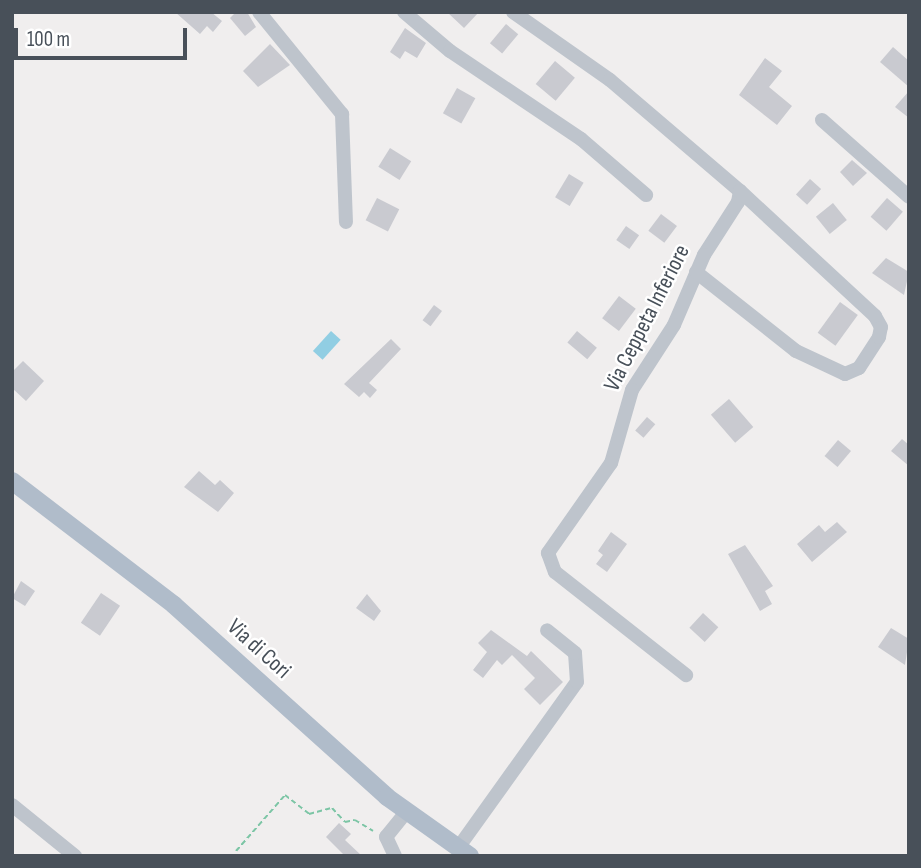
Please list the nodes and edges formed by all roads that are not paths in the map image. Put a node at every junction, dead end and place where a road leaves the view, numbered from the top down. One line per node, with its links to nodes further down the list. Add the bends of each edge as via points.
1 (259, 12): 8 (street, via 342,114)
2 (404, 12): 6 (street, via 450,51 581,139)
3 (513, 12): 5 (street, via 610,80)
4 (822, 120): 7 (street)
5 (740, 191): 9 (street, Via Ceppeta Inferiore); 9 (street, via 875,316 881,327 879,338 859,369 845,374 796,351)
6 (646, 195)
7 (909, 197)
8 (346, 222)
9 (696, 272): 12 (street, Via Ceppeta Inferiore, via 671,330 632,390 614,457 548,556 555,572)
10 (12, 481): 14 (main road, Via di Cori, via 158,592)
11 (547, 630): 15 (street, via 575,653 578,679)
12 (686, 675)
13 (12, 805): 16 (street)
14 (406, 812): 15 (main road, Via di Cori); 17 (street, via 386,839)
15 (464, 852)
16 (75, 856)
17 (395, 856)

